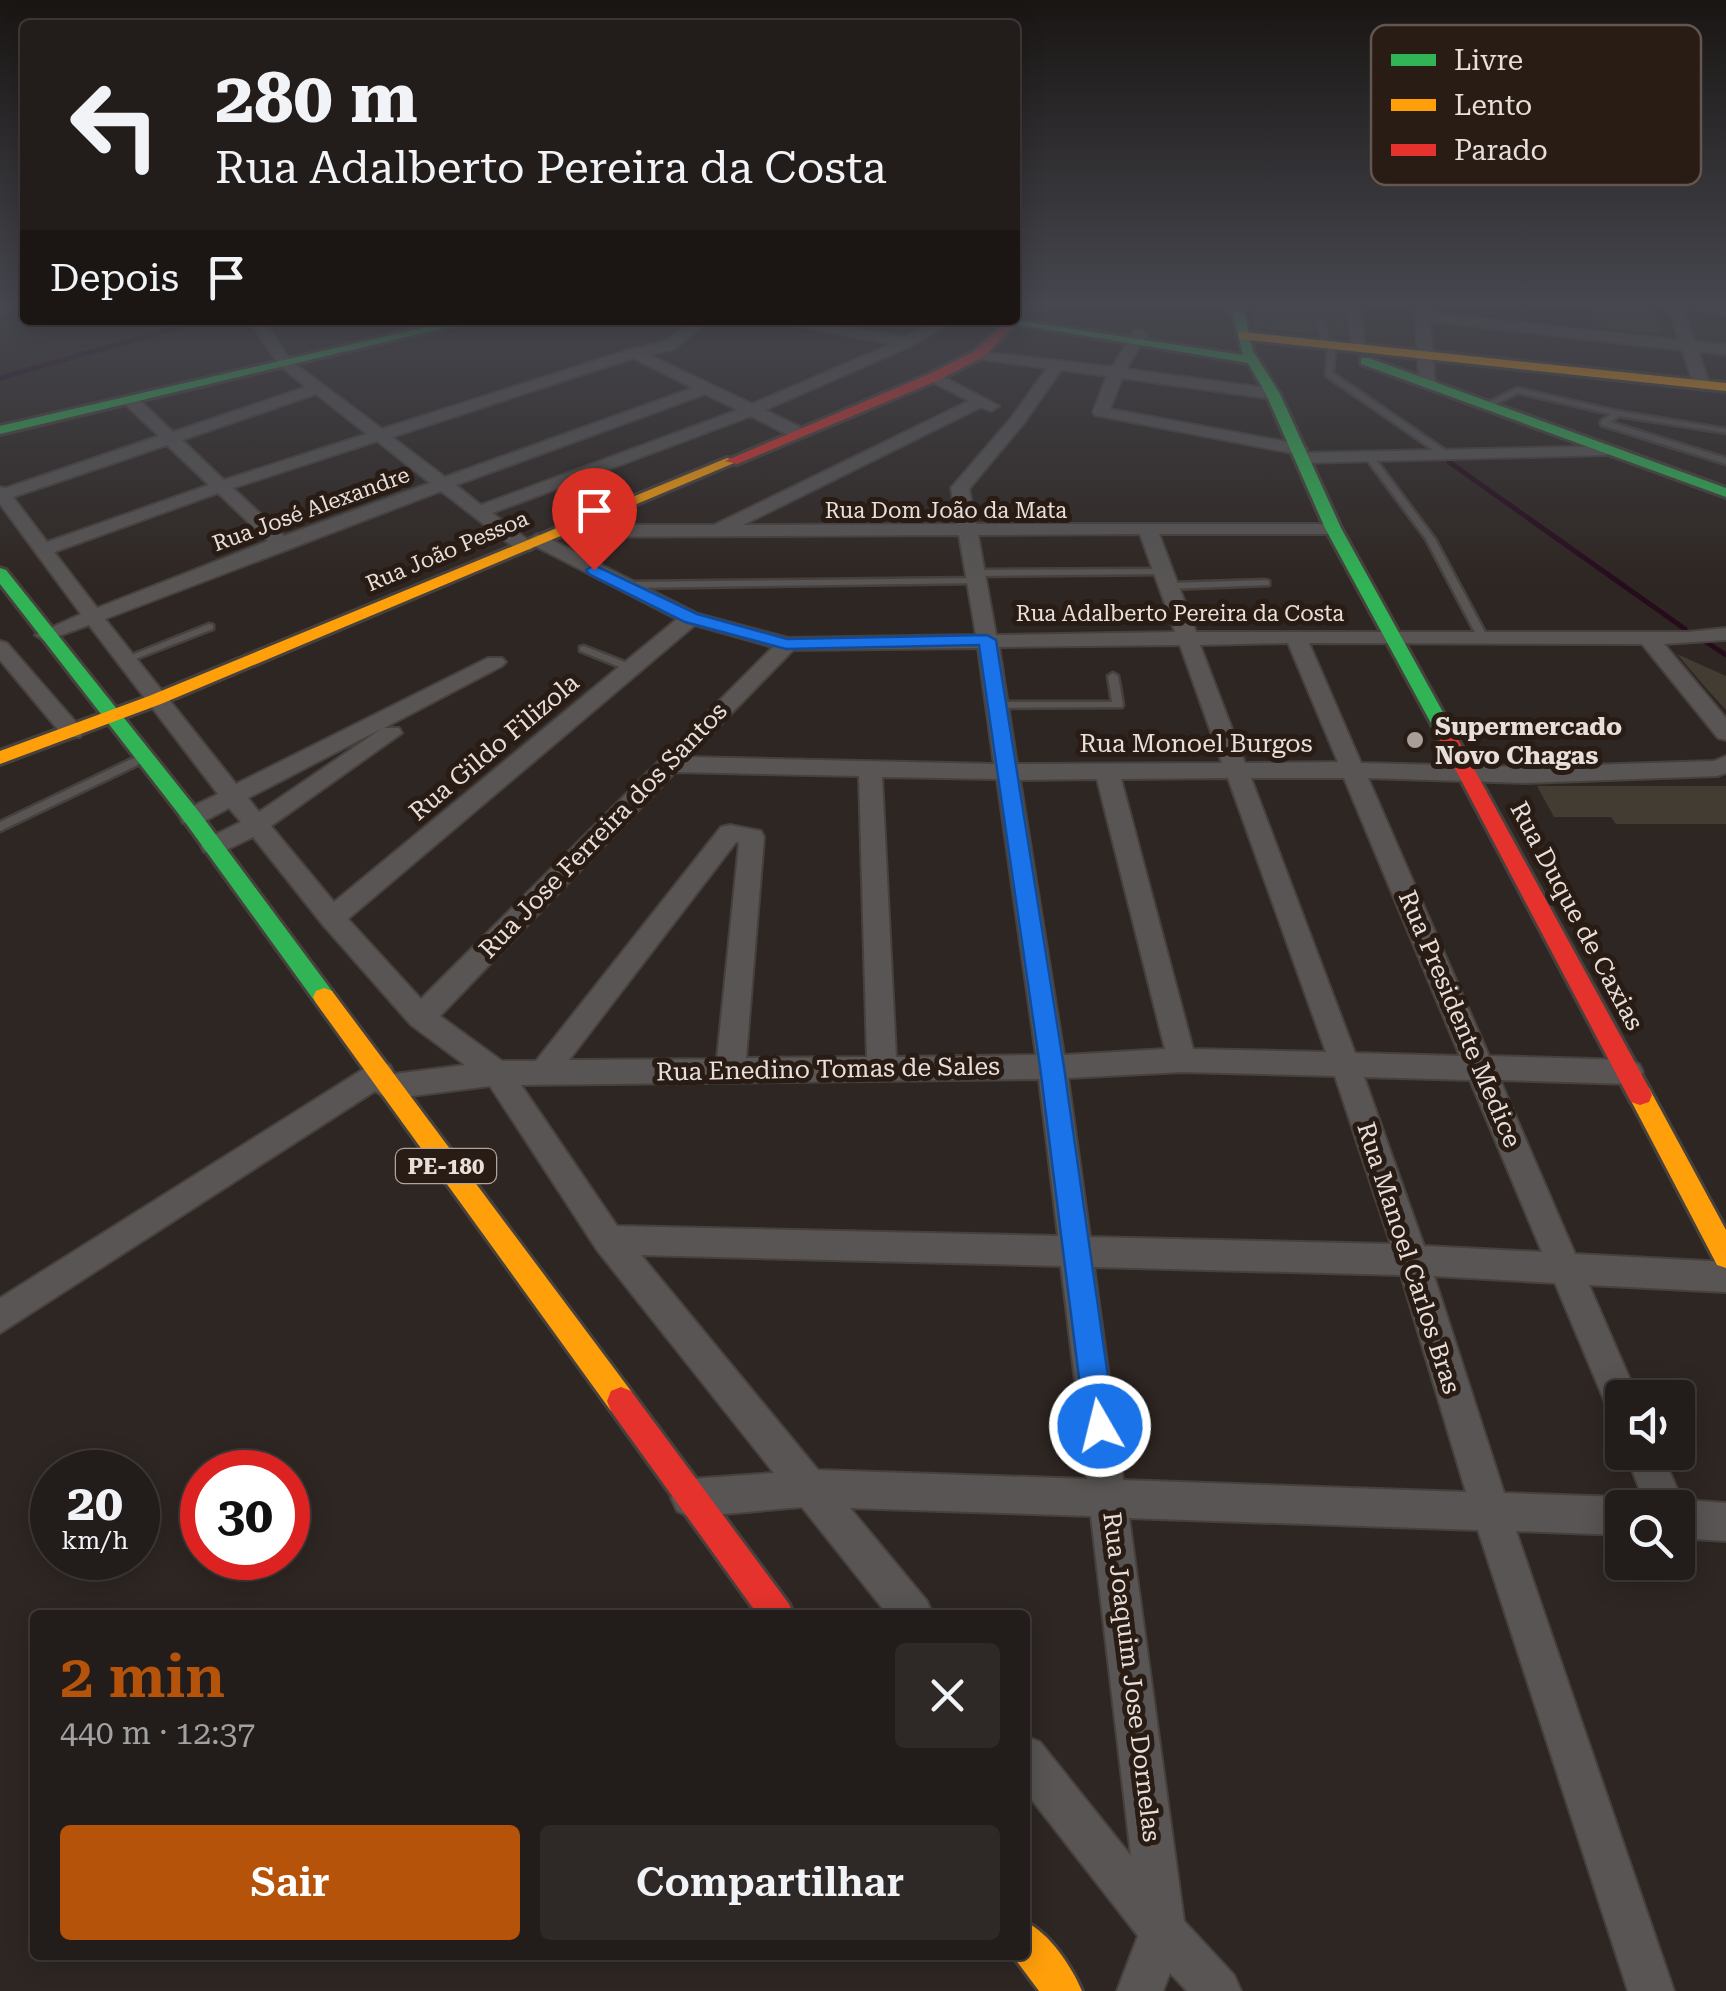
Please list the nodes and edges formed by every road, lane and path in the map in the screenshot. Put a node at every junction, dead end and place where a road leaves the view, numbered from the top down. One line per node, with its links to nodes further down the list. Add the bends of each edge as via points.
1 (130, 400): 21 (street); 25 (street)
2 (282, 400): 25 (street)
3 (334, 400): 24 (street, Rua Adalberto Pereira da Costa)
4 (487, 400): 24 (street)
5 (674, 400): 31 (street, Rua José Alexandre)
6 (733, 400): 18 (street)
7 (769, 400): 18 (street)
8 (877, 400): 23 (street, Rua João Pessoa)
9 (1032, 400): 20 (street, Rua Joaquim Jose Dornelas)
10 (1104, 400): 26 (street, via 1114,416)
11 (1276, 400): 26 (street, Rua Duque de Caxias)
12 (1367, 400): 28 (lane)
13 (1472, 400): 17 (street)
14 (1497, 400): 17 (lane)
15 (1561, 400): 19 (lane)
16 (982, 401): 20 (street); 40 (street)
17 (1486, 405): 27 (street)
18 (750, 408): 23 (street); 35 (street)
19 (1617, 413): 22 (lane); 30 (lane, via 1604,423)
20 (1018, 420): 39 (street, Rua Joaquim Jose Dornelas, via 960,488)
21 (0, 430)
22 (1726, 431)
23 (796, 432): 37 (street, Rua João Pessoa)
24 (380, 434): 31 (street, Rua Adalberto Pereira da Costa); 32 (street)
25 (169, 437): 32 (street); 34 (street)
26 (1298, 449): 29 (street); 36 (street, Rua Duque de Caxias)
27 (1606, 450): 28 (street); 33 (street)
28 (1445, 454): 29 (street)
29 (1368, 456): 57 (lane, via 1430,539)
30 (1726, 461)
31 (444, 484): 35 (street, Rua Adalberto Pereira da Costa); 41 (street, Rua José Alexandre)
32 (222, 486): 41 (street); 43 (street)
33 (1726, 493)
34 (1, 495): 43 (street)
35 (481, 511): 42 (street, Rua Adalberto Pereira da Costa)
36 (1333, 528): 38 (street, Rua Dom João da Mata); 56 (street, Rua Duque de Caxias)
37 (560, 531): 40 (street, Rua Dom João da Mata); 42 (street, Rua João Pessoa)
38 (1148, 531): 39 (street, Rua Dom João da Mata); 46 (street, Rua Manoel Carlos Bras)
39 (966, 532): 40 (street, Rua Dom João da Mata); 45 (street, Rua Joaquim Jose Dornelas)
40 (712, 534)
41 (281, 543): 49 (street, Rua José Alexandre)
42 (530, 543): 48 (street, Rua Adalberto Pereira da Costa); 66 (street, Rua João Pessoa)
43 (42, 550): 49 (street)
44 (0, 573): 53 (street, PE-180)
45 (976, 577): 46 (lane); 48 (lane); 59 (street, Rua Joaquim Jose Dornelas)
46 (1167, 579): 47 (lane); 55 (street, Rua Manoel Carlos Bras)
47 (1266, 583)
48 (623, 585): 50 (street, Rua Adalberto Pereira da Costa)
49 (91, 616): 53 (street, Rua José Alexandre); 63 (street)
50 (691, 618): 60 (street, Rua Adalberto Pereira da Costa); 64 (street, Rua Gildo Filizola)
51 (209, 628): 63 (lane)
52 (1726, 634): 58 (street, Rua Adalberto Pereira da Costa)
53 (45, 635): 68 (street, PE-180)
54 (1296, 637): 55 (street, Rua Adalberto Pereira da Costa); 56 (street, Rua Adalberto Pereira da Costa); 76 (street, Rua Presidente Medice)
55 (1190, 638): 59 (street, Rua Adalberto Pereira da Costa); 78 (street, Rua Manoel Carlos Bras)
56 (1392, 638): 57 (street, Rua Adalberto Pereira da Costa); 80 (street, Rua Duque de Caxias)
57 (1482, 638): 58 (street, Rua Adalberto Pereira da Costa)
58 (1648, 638): 70 (street)
59 (987, 640): 60 (street, Rua Adalberto Pereira da Costa); 67 (street, Rua Joaquim Jose Dornelas)
60 (786, 644): 73 (street, Rua Jose Ferreira dos Santos)
61 (0, 647): 69 (street)
62 (584, 648): 64 (lane)
63 (124, 660): 66 (street)
64 (631, 668): 86 (street, Rua Gildo Filizola)
65 (1113, 676): 67 (lane, via 1118,708)
66 (155, 700): 68 (street, Rua João Pessoa); 81 (street)
67 (996, 705): 79 (street, Rua Joaquim Jose Dornelas)
68 (112, 718): 69 (street, Rua João Pessoa); 72 (street, PE-180)
69 (72, 732): 71 (street, Rua João Pessoa)
70 (1726, 734)
71 (0, 758)
72 (142, 758): 82 (street, PE-180); 84 (lane)
73 (665, 764): 75 (street, Rua Monoel Burgos); 87 (street, Rua Jose Ferreira dos Santos)
74 (1726, 764): 80 (street, Rua Monoel Burgos)
75 (870, 770): 79 (street, Rua Monoel Burgos); 93 (street)
76 (1351, 770): 78 (street, Rua Monoel Burgos); 80 (street, Rua Monoel Burgos); 90 (street, Rua Presidente Medice)
77 (1107, 771): 78 (street, Rua Monoel Burgos); 79 (street, Rua Monoel Burgos); 88 (street)
78 (1237, 771): 89 (street, Rua Manoel Carlos Bras)
79 (1006, 772): 91 (street, Rua Joaquim Jose Dornelas)
80 (1469, 773): 94 (street, Rua Duque de Caxias)
81 (234, 797): 82 (street); 83 (street); 83 (street, via 495,662)
82 (192, 817): 85 (street, PE-180)
83 (256, 825): 85 (street); 86 (street)
84 (0, 828)
85 (213, 846): 97 (street, PE-180)
86 (332, 918): 87 (street)
87 (420, 1017): 95 (street)
88 (1182, 1060): 89 (street, Rua Enedino Tomas de Sales); 91 (street, Rua Enedino Tomas de Sales)
89 (1345, 1064): 90 (street, Rua Enedino Tomas de Sales); 101 (street, Rua Manoel Carlos Bras)
90 (1481, 1066): 94 (street, Rua Enedino Tomas de Sales); 102 (street, Rua Presidente Medice)
91 (1052, 1067): 93 (street, Rua Enedino Tomas de Sales); 99 (street, Rua Joaquim Jose Dornelas)
92 (731, 1068): 93 (street, Rua Enedino Tomas de Sales); 96 (street, Rua Enedino Tomas de Sales); 96 (street, via 752,837 730,833)
93 (882, 1068)
94 (1629, 1072): 100 (street, Rua Duque de Caxias)
95 (497, 1073): 96 (street, Rua Enedino Tomas de Sales); 97 (street, Rua Enedino Tomas de Sales); 98 (street)
96 (542, 1074)
97 (384, 1080): 104 (street); 108 (street, PE-180)
98 (608, 1240): 99 (street); 106 (street)
99 (1076, 1252): 101 (street); 107 (street, Rua Joaquim Jose Dornelas)
100 (1726, 1256)
101 (1413, 1260): 102 (street); 109 (street, Rua Manoel Carlos Bras)
102 (1568, 1270): 103 (street); 105 (street, Rua Presidente Medice)
103 (1726, 1277)
104 (0, 1318)
105 (1613, 1380)
106 (813, 1488): 107 (street); 108 (street); 114 (street)
107 (1109, 1496): 109 (street); 116 (street, Rua Joaquim Jose Dornelas)
108 (689, 1498): 113 (street, PE-180)
109 (1490, 1509): 110 (street); 121 (street, Rua Manoel Carlos Bras)
110 (1605, 1515)
111 (1695, 1520): 112 (street)
112 (1726, 1522)
113 (774, 1610)
114 (909, 1610)
115 (1030, 1762): 116 (street)
116 (1163, 1931): 119 (street); 120 (street)
117 (1030, 1949): 118 (street)
118 (1062, 1991)
119 (1140, 1991)
120 (1218, 1991)
121 (1651, 1991)

